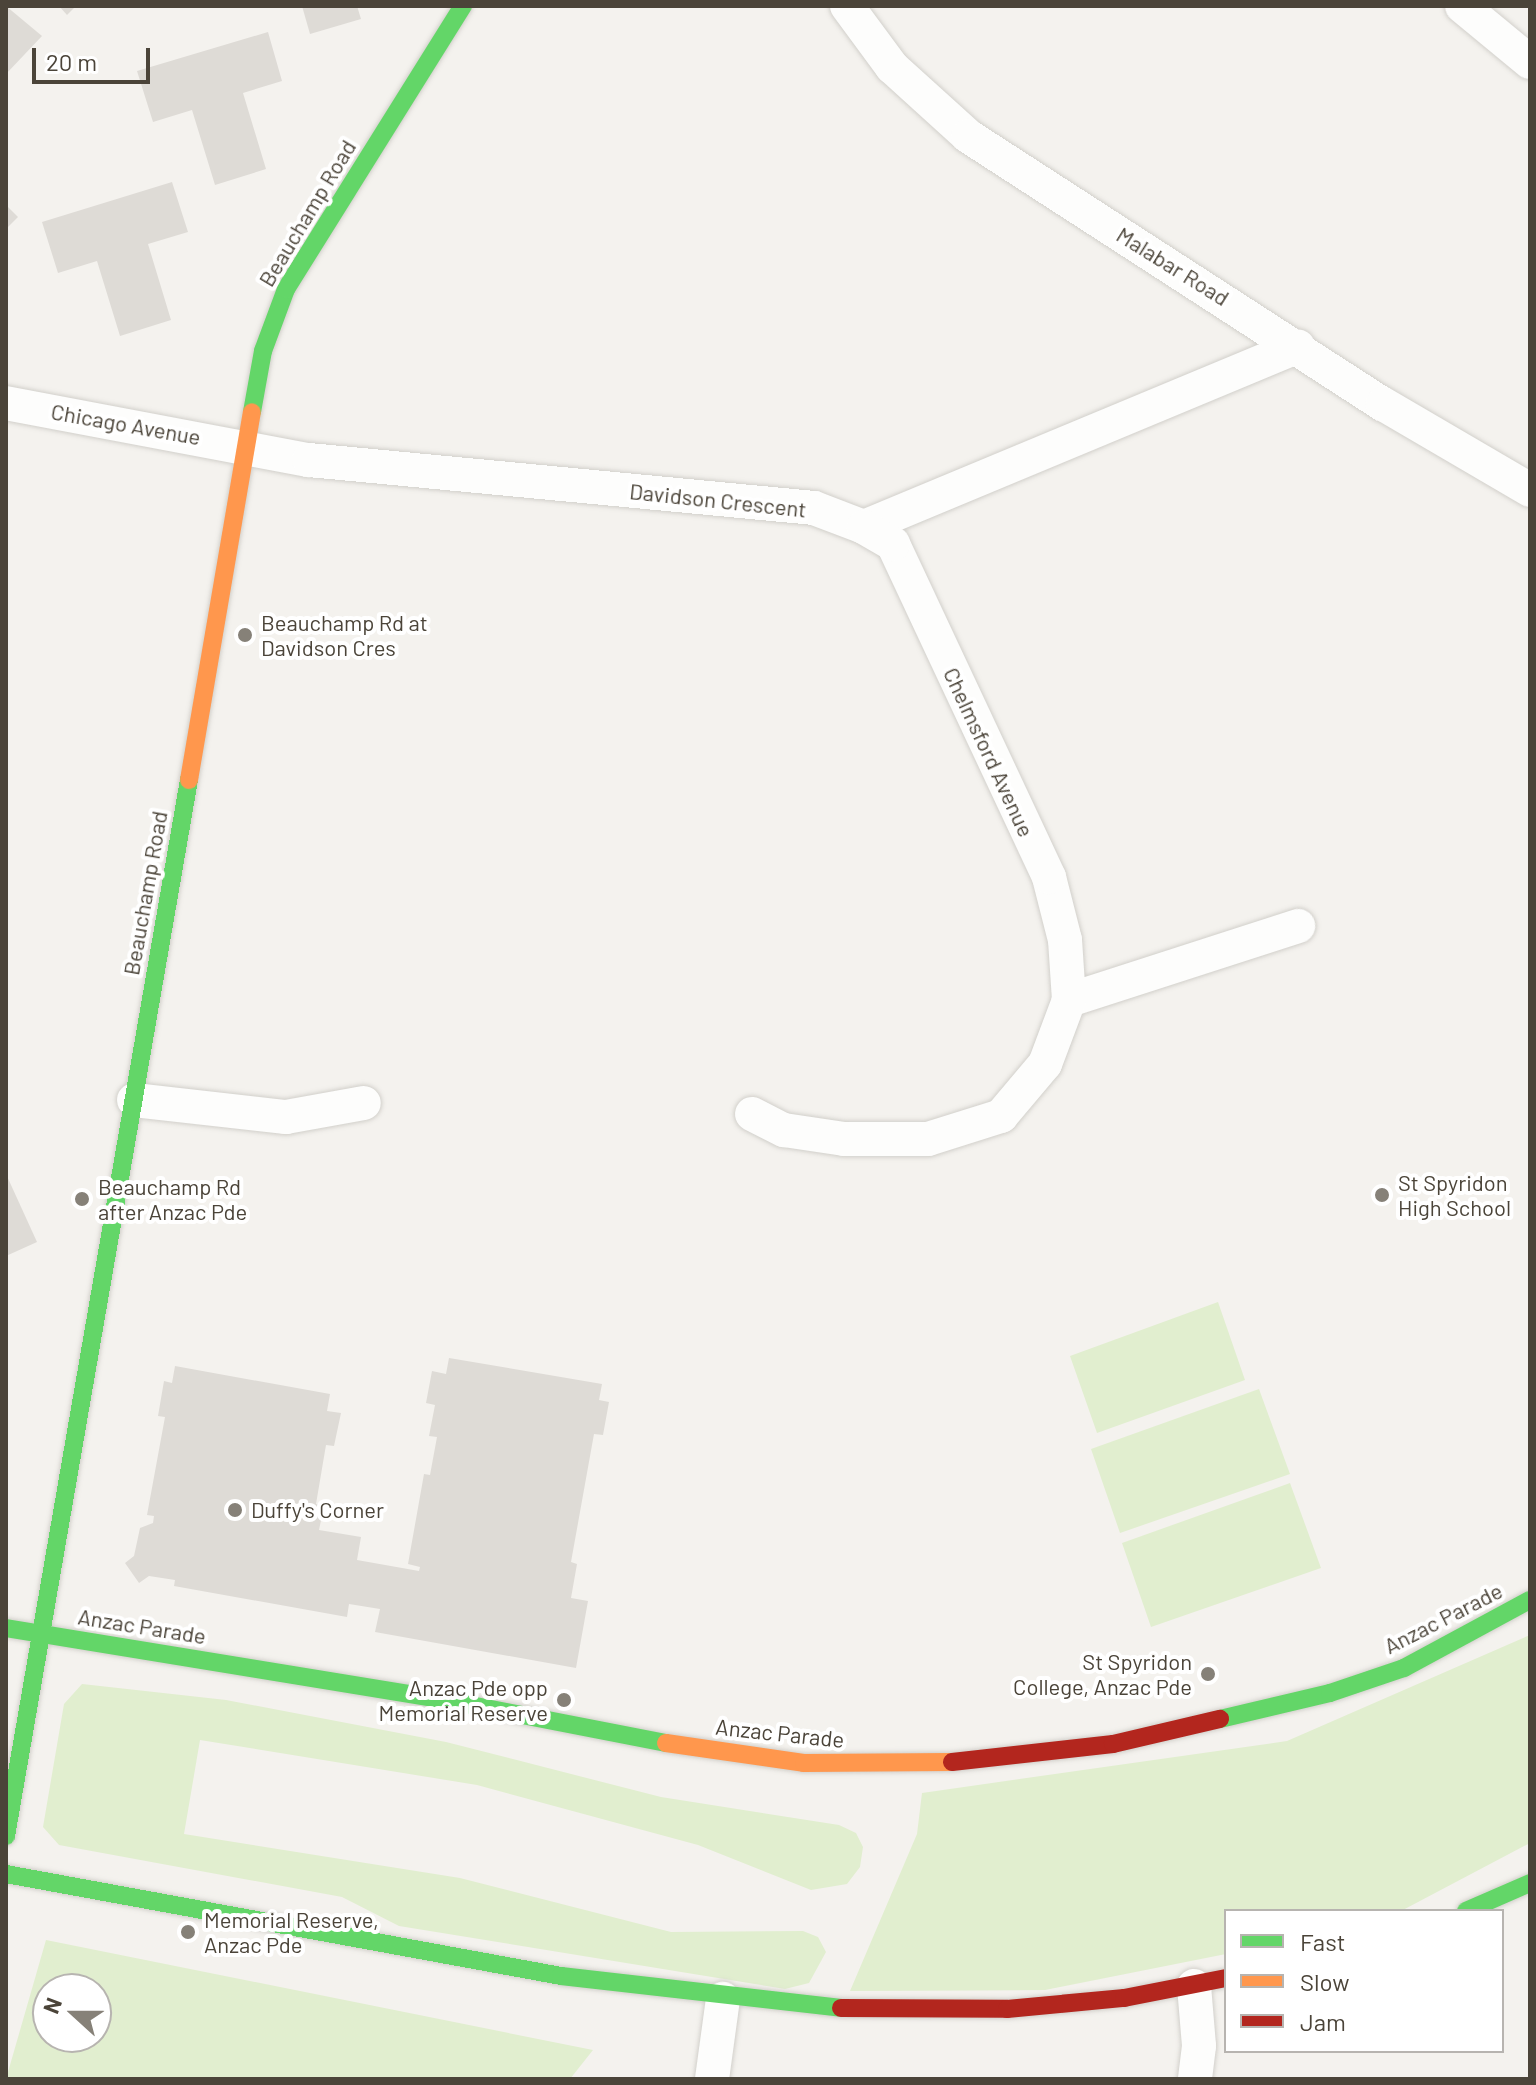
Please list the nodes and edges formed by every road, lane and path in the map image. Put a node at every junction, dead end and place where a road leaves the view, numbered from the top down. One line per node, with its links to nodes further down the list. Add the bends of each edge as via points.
1 (463, 6): 7 (main road, Beauchamp Road, via 286,289 263,351)
2 (847, 6): 5 (street, Malabar Road, via 892,67 968,136)
3 (1462, 6): 4 (street)
4 (1530, 62)
5 (1298, 346): 8 (street, Malabar Road, via 1383,404); 9 (street)
6 (6, 403): 7 (street, Chicago Avenue)
7 (245, 446): 9 (street, Davidson Crescent, via 309,460 814,508); 12 (main road, Beauchamp Road)
8 (1530, 490)
9 (864, 527): 11 (street, Chelmsford Avenue, via 893,544 1049,877 1065,940)
10 (1298, 926): 11 (street)
11 (1069, 1000): 14 (street, Chelmsford Avenue, via 1045,1064 1001,1116 928,1139 844,1139 784,1130)
12 (134, 1100): 13 (street, via 286,1117); 17 (main road, Beauchamp Road)
13 (364, 1103)
14 (752, 1114)
15 (1530, 1600): 17 (main road, Anzac Parade, via 1404,1668 1330,1693 1113,1744 968,1763 804,1763)
16 (6, 1628): 17 (main road, Anzac Parade)
17 (40, 1634): 18 (main road, Beauchamp Road)
18 (6, 1836)
19 (6, 1874): 23 (main road, via 561,1976)
20 (1530, 1883): 21 (main road)
21 (1471, 1909)
22 (1210, 1982): 23 (main road, via 993,2010 810,2008); 25 (street)
23 (723, 1999): 24 (street)
24 (712, 2079)
25 (1195, 2079)

